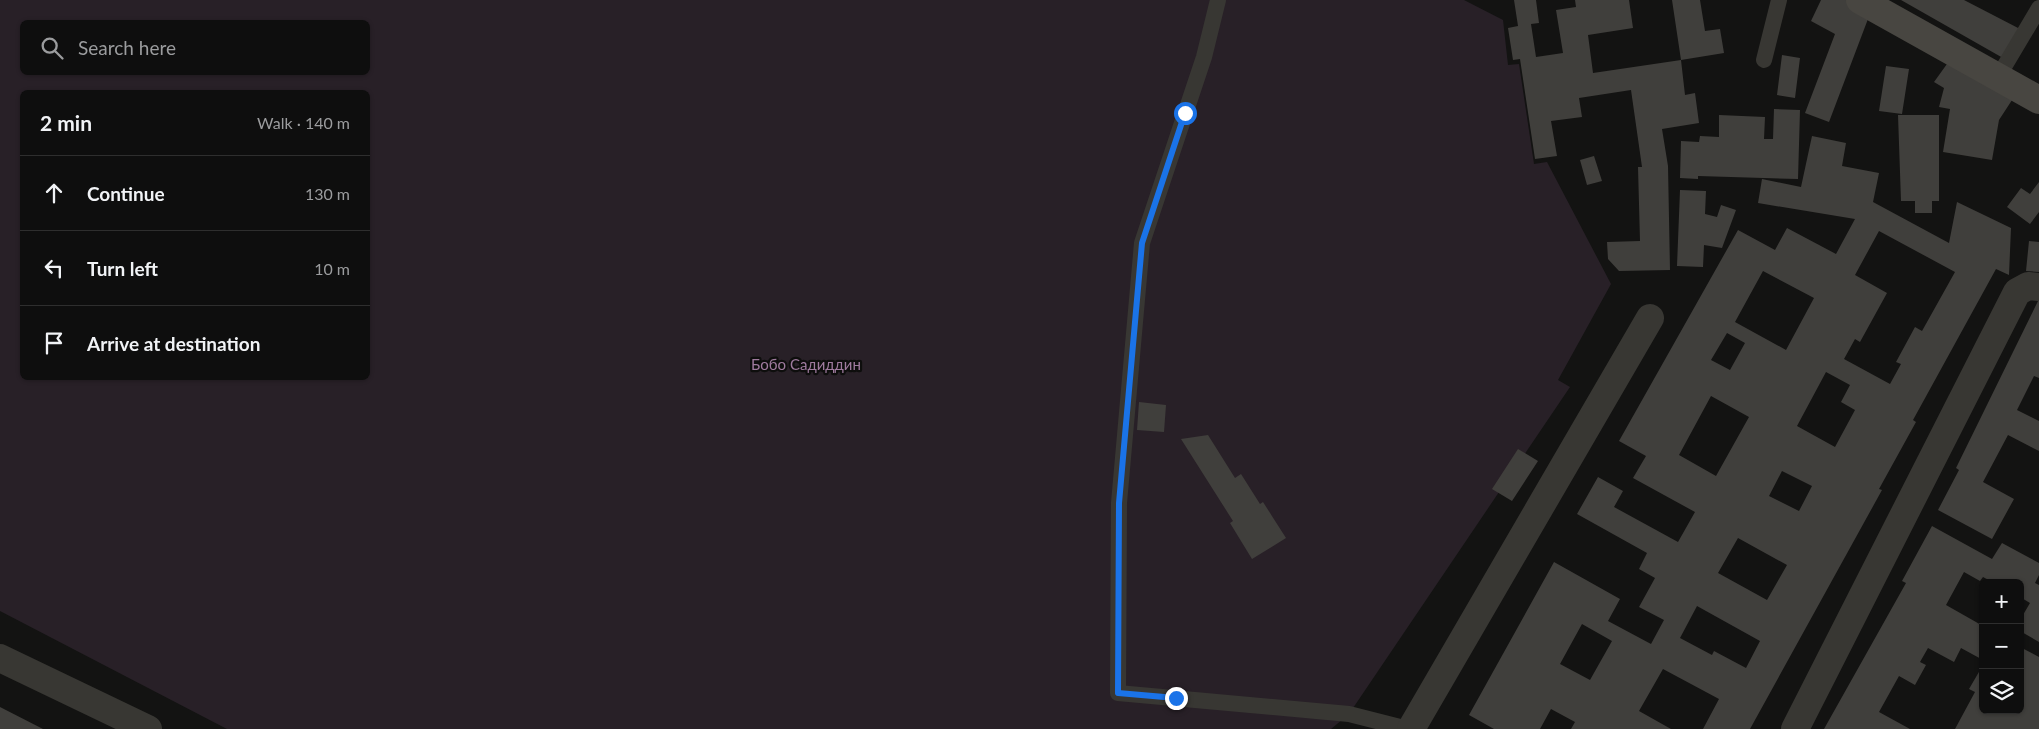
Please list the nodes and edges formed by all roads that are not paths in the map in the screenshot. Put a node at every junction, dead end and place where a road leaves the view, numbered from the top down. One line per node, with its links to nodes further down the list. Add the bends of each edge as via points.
1 (1218, 0): 12 (lane, via 1204,57 1142,243 1119,503 1118,693 1349,714)
2 (1779, 0): 5 (lane)
3 (1860, 0): 6 (street)
4 (2039, 8): 6 (lane)
5 (1764, 60)
6 (1998, 77): 7 (street)
7 (2039, 100)
8 (2039, 287): 13 (street, via 2028,286 2017,292)
9 (1650, 318): 12 (street)
10 (0, 658): 11 (street)
11 (148, 729)
12 (1409, 729)
13 (1795, 729)

